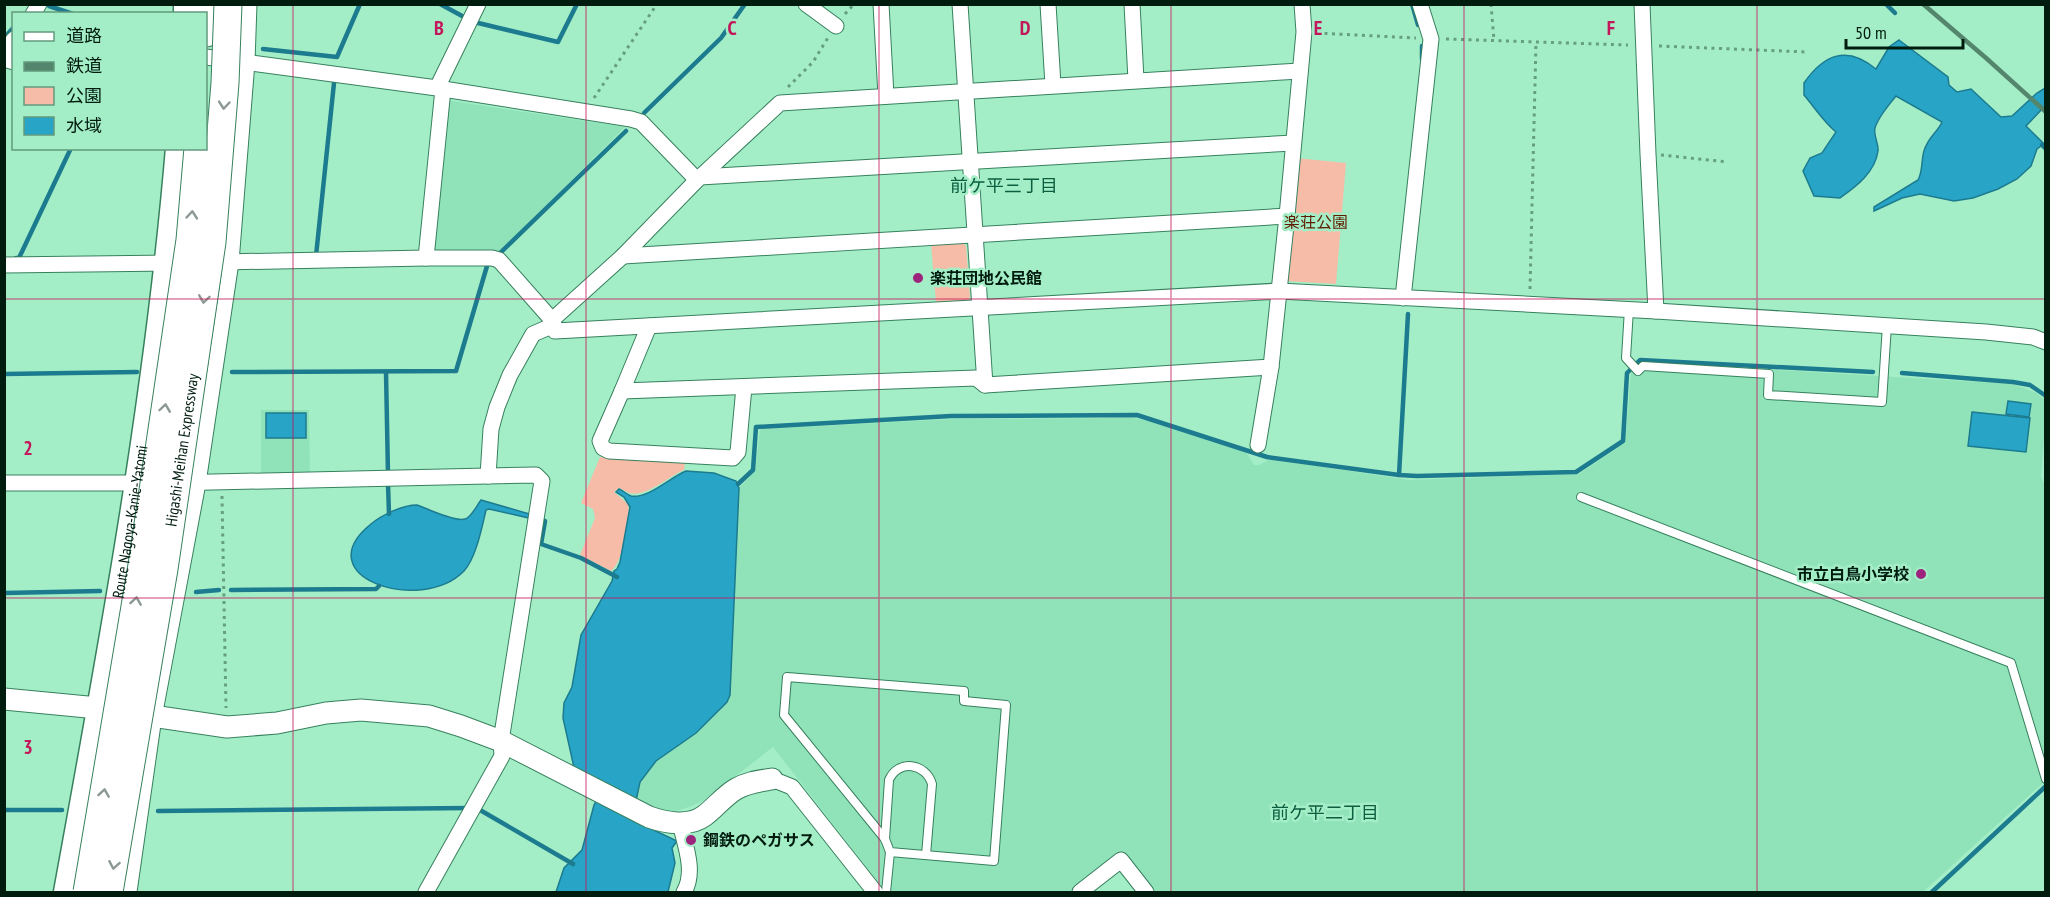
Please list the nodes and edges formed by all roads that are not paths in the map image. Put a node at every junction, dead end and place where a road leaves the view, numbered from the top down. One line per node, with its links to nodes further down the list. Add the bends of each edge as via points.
1 (228, 4): 64 (highway, Higashi-Meihan Expressway, one-way to 64, bridge, via 212,242 164,569)
2 (249, 4): 14 (street)
3 (478, 4): 18 (street)
4 (806, 4): 12 (street)
5 (881, 4): 20 (street)
6 (960, 4): 19 (street)
7 (1048, 4): 17 (street)
8 (1132, 4): 16 (street)
9 (1302, 4): 15 (street)
10 (1420, 4): 34 (street, via 1431,39)
11 (1642, 4): 37 (street)
12 (836, 26)
13 (207, 57): 14 (street)
14 (247, 62): 18 (street); 30 (street)
15 (1300, 71): 16 (street); 21 (street)
16 (1136, 80): 17 (street)
17 (1053, 85): 19 (street)
18 (440, 89): 25 (street, via 640,122); 29 (street)
19 (967, 90): 20 (street); 24 (street)
20 (886, 96): 25 (street, via 780,103)
21 (1293, 143): 24 (street); 26 (street)
22 (177, 150): 31 (main road, Route Nagoya-Kanie-Yatomi)
23 (198, 150): 63 (highway, Higashi-Meihan Expressway, one-way to 23, bridge, via 149,518 190,240)
24 (971, 162): 25 (street); 27 (street)
25 (699, 179): 28 (street)
26 (1287, 216): 27 (street); 33 (street)
27 (976, 235): 28 (street); 35 (street)
28 (623, 256): 38 (street)
29 (426, 258): 30 (street); 38 (street, via 499,260)
30 (231, 262): 31 (street); 50 (street)
31 (165, 263): 32 (street); 49 (main road, Route Nagoya-Kanie-Yatomi)
32 (4, 265)
33 (1279, 291): 34 (street); 35 (street); 42 (street)
34 (1403, 298): 36 (street)
35 (980, 308): 40 (street); 43 (street)
36 (1629, 309): 37 (street); 39 (lane, via 1626,358 1638,371 1643,366 1769,374 1768,395 1882,402)
37 (1656, 311): 39 (street)
38 (553, 323): 40 (street, via 555,331); 47 (street, via 533,334 510,375 491,429)
39 (1887, 325): 41 (street, via 2033,337)
40 (649, 327): 45 (street)
41 (2046, 342)
42 (1270, 367): 43 (street); 46 (street)
43 (985, 385): 44 (street, via 976,378)
44 (744, 387): 45 (street); 45 (street, via 738,452 733,458 609,451 600,441)
45 (622, 392)
46 (1258, 445)
47 (488, 476): 50 (street); 55 (street, via 536,475 542,481)
48 (4, 483): 49 (street)
49 (136, 483): 50 (street); 53 (main road, Route Nagoya-Kanie-Yatomi)
50 (198, 483): 54 (street)
51 (1581, 497): 57 (lane, via 2011,663)
52 (4, 699): 53 (street)
53 (98, 708): 54 (street); 62 (main road, Route Nagoya-Kanie-Yatomi)
54 (154, 717): 55 (street, via 227,727 361,710 429,716); 65 (street)
55 (501, 741): 58 (street, via 636,810 664,822); 66 (street, via 502,756)
56 (772, 779): 58 (street, via 736,789 702,818); 68 (street, via 792,787)
57 (2046, 779)
58 (680, 823): 67 (street, via 690,868)
59 (885, 839): 60 (lane); 61 (lane, via 892,773 904,767 924,770 932,784); 61 (lane, via 784,715 787,677 964,691 963,701 1006,705 994,861)
60 (890, 852): 61 (lane); 69 (lane)
61 (926, 855)
62 (65, 892)
63 (87, 892)
64 (109, 892)
65 (129, 892)
66 (426, 892)
67 (684, 892)
68 (875, 892)
69 (886, 892)
70 (1080, 892): 71 (street, via 1121,860)
71 (1146, 892)

